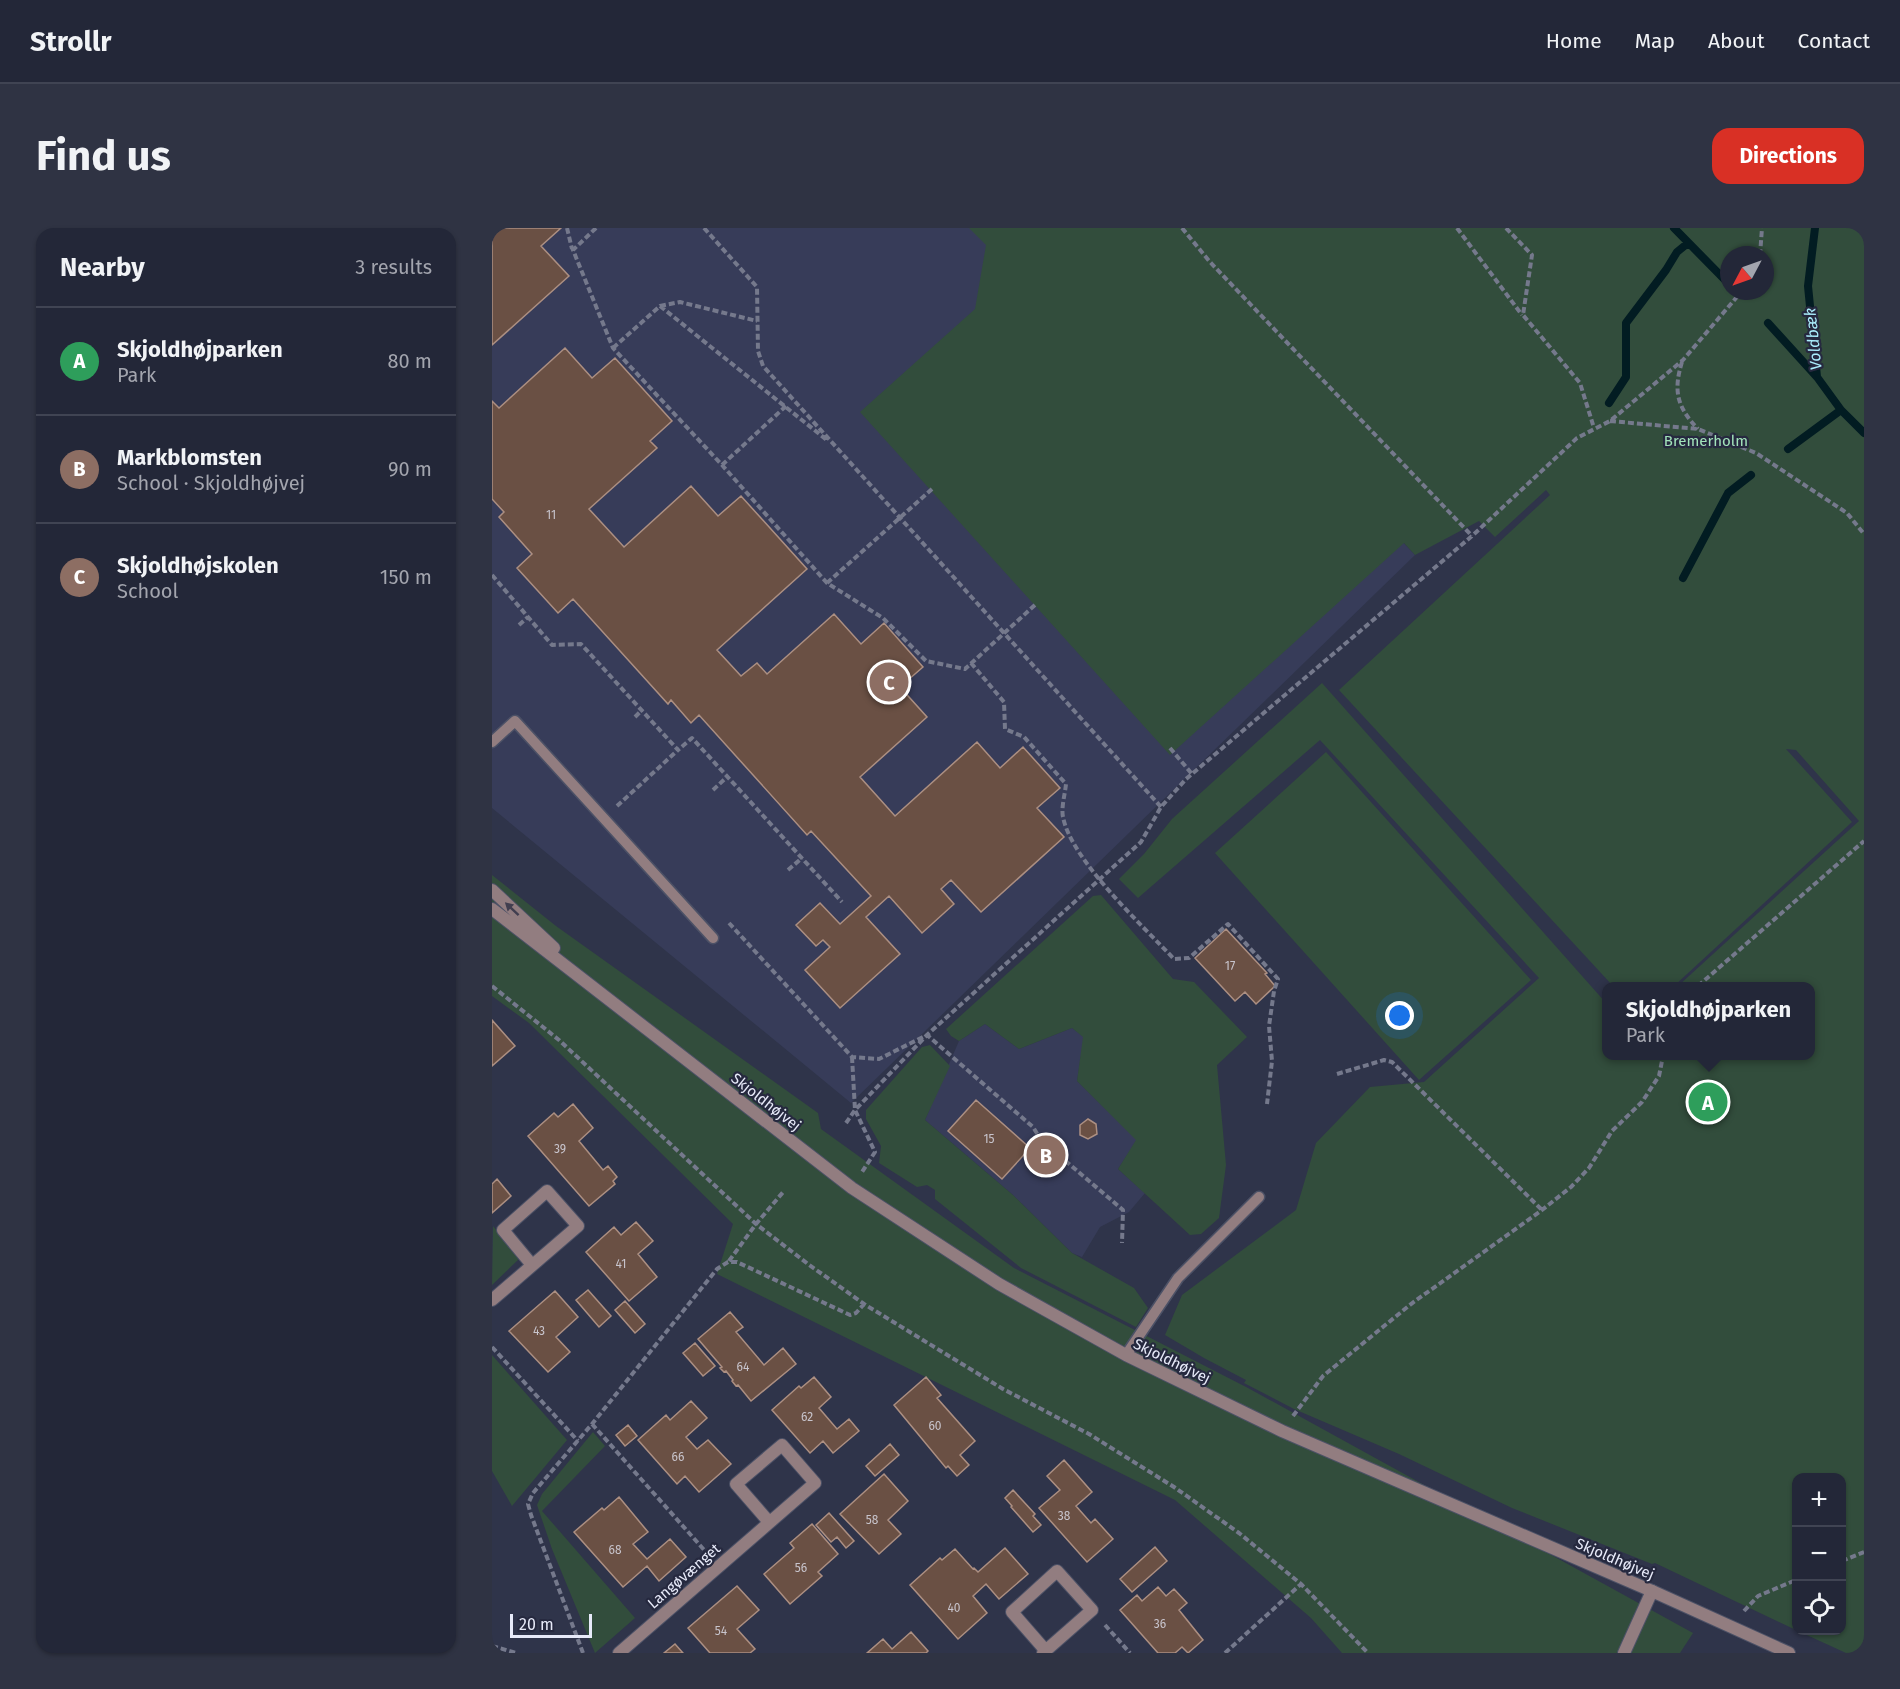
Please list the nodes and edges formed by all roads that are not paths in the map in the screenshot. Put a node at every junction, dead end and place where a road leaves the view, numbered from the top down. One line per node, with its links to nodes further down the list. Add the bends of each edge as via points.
1 (492, 742): 4 (lane, via 515,721)
2 (492, 890): 5 (street, Skjoldhøjvej, one-way to 2)
3 (492, 909): 5 (street, Skjoldhøjvej)
4 (713, 938)
5 (601, 993): 9 (street, Skjoldhøjvej, via 852,1188 999,1284)
6 (1259, 1197): 9 (lane, via 1178,1278)
7 (532, 1265): 7 (street, via 578,1226 547,1191 503,1230); 8 (street)
8 (492, 1300)
9 (1126, 1355): 11 (street, Skjoldhøjvej, via 1282,1431)
10 (769, 1522): 10 (street, Langøvænget, via 736,1484 782,1445 814,1483); 13 (street, Langøvænget)
11 (1652, 1591): 14 (street); 15 (street, Skjoldhøjvej)
12 (1044, 1652): 12 (street, via 1012,1612 1057,1571 1092,1610)
13 (619, 1653)
14 (1624, 1653)
15 (1790, 1653)

